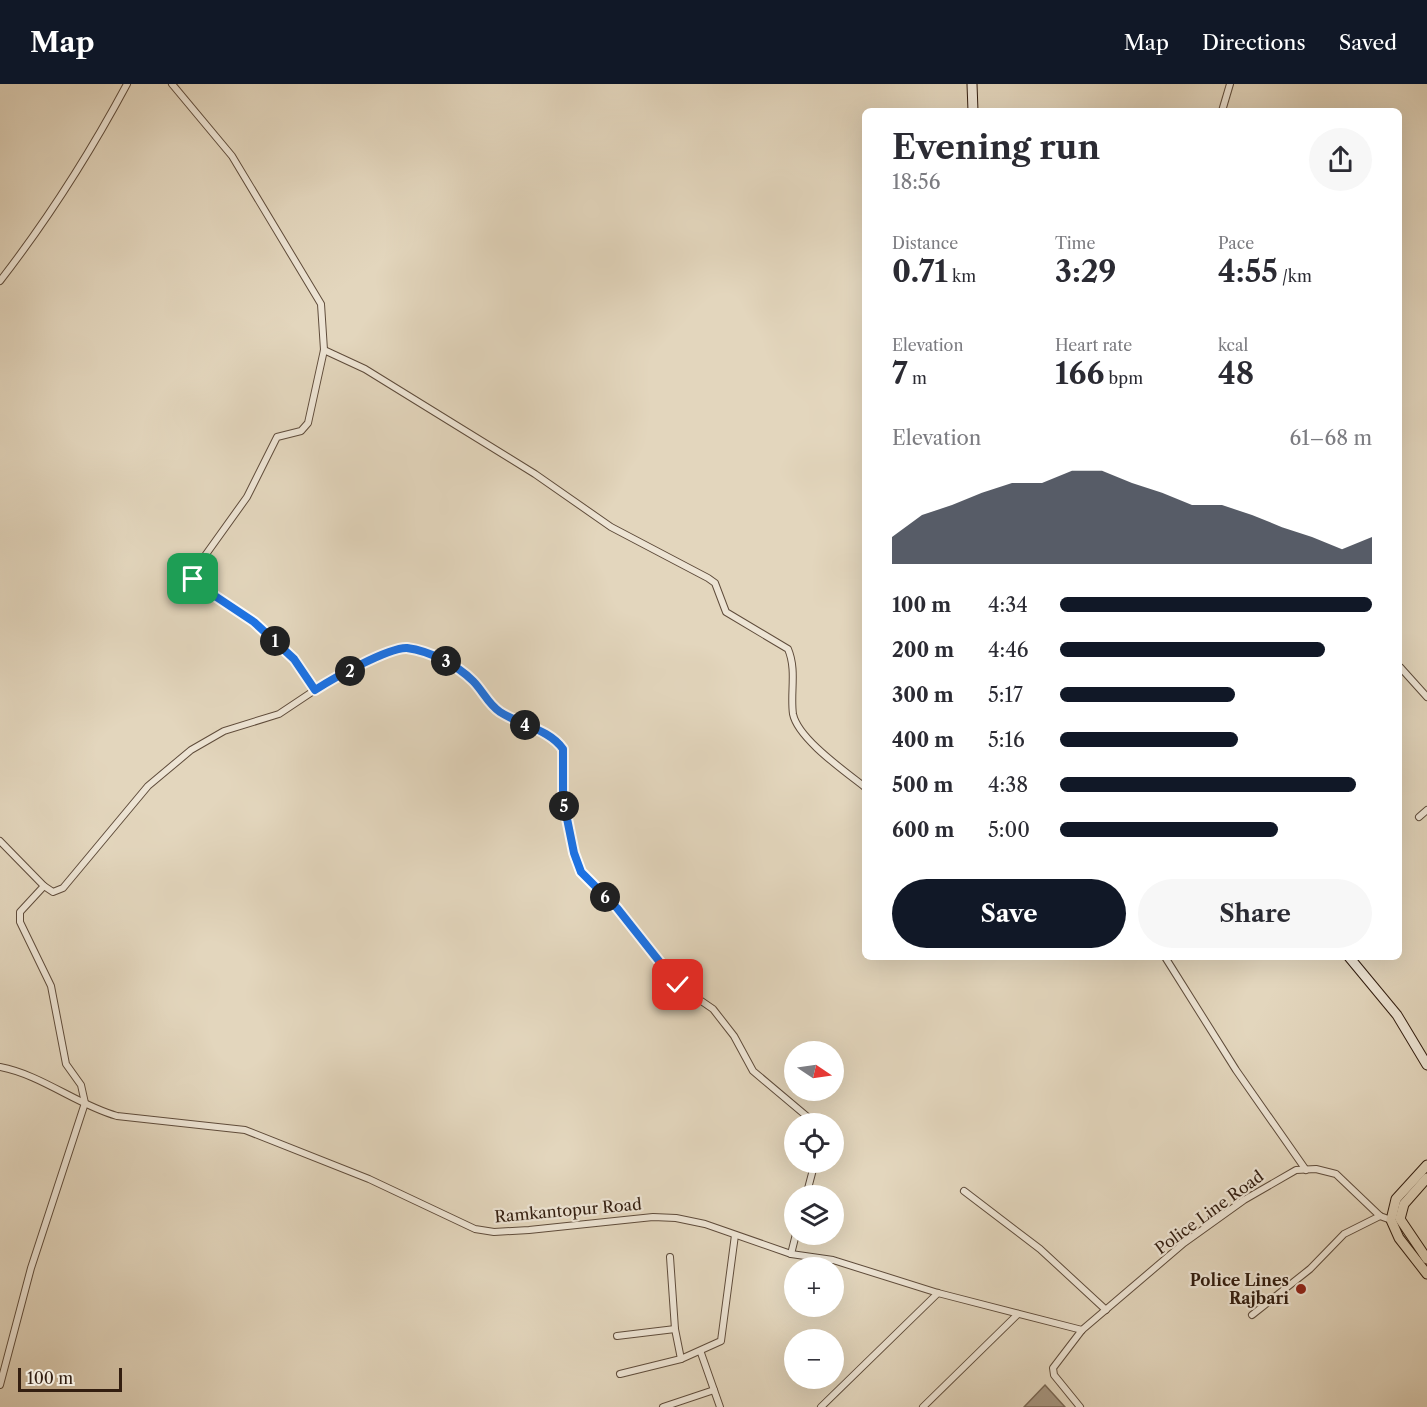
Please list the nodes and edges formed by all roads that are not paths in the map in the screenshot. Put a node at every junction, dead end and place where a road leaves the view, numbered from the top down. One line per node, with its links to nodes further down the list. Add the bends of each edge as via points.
1 (127, 84): 7 (street, via 95,143 27,247)
2 (172, 84): 8 (street, via 232,156 316,295 321,304)
3 (972, 84): 5 (main road)
4 (1230, 84): 6 (street)
5 (973, 108)
6 (1223, 108)
7 (0, 280)
8 (324, 350): 10 (street, via 308,423 301,431 277,437 247,497 194,571 193,579 254,622 294,659); 12 (street, via 365,369 535,474 611,527 708,578 726,612 788,649 793,665 796,722 820,750)
9 (1402, 669): 11 (street)
10 (315, 690): 16 (street, via 279,714 224,731 190,750 148,786 63,888 53,892); 22 (street, via 374,658 406,648 449,662 473,681 500,712 555,738 563,749 563,799 581,872 617,908 678,985 713,1009 734,1036 753,1071)
11 (1427, 697)
12 (862, 785)
13 (1427, 810): 14 (street)
14 (1419, 817)
15 (0, 841): 16 (street)
16 (44, 886): 21 (street, via 20,912 20,922 51,986 66,1064 81,1084)
17 (1167, 960): 24 (street, via 1236,1070)
18 (1351, 960): 19 (main road, via 1397,1016)
19 (1427, 1065)
20 (0, 1067): 21 (street, Ramkantopur Road)
21 (85, 1103): 29 (street, Ramkantopur Road, via 117,1116 245,1130 369,1179 476,1229 529,1230 653,1217 695,1221); 45 (street, via 31,1268)
22 (803, 1113)
23 (1427, 1165): 28 (main road, via 1396,1199)
24 (1306, 1170): 27 (street, Police Line Road, via 1336,1174); 36 (street, Police Line Road, via 1296,1170 1244,1200 1184,1243)
25 (1427, 1178): 33 (main road, via 1404,1204 1400,1219)
26 (964, 1191): 36 (street, via 1040,1250)
27 (1380, 1216): 28 (street, Police Line Road); 38 (street, via 1344,1234 1310,1269)
28 (1390, 1220): 34 (main road)
29 (735, 1235): 31 (street, Ramkantopur Road); 42 (street, via 723,1336)
30 (793, 1245): 31 (street)
31 (791, 1254): 35 (street, Ramkantopur Road, via 833,1260)
32 (670, 1257): 39 (street)
33 (1427, 1259)
34 (1427, 1274)
35 (938, 1293): 37 (street, Ramkantopur Road); 49 (street)
36 (1106, 1310): 40 (street, Police Line Road)
37 (1018, 1314): 40 (street, Ramkantopur Road); 50 (street)
38 (1252, 1315)
39 (675, 1329): 41 (street); 43 (street)
40 (1082, 1330): 51 (street, Police Line Road, via 1053,1368 1054,1375)
41 (617, 1336)
42 (701, 1353): 43 (street); 46 (street)
43 (681, 1359): 44 (street)
44 (620, 1374)
45 (0, 1385)
46 (714, 1390): 47 (street); 48 (street)
47 (663, 1407)
48 (720, 1407)
49 (821, 1407)
50 (923, 1407)
51 (1080, 1407)

